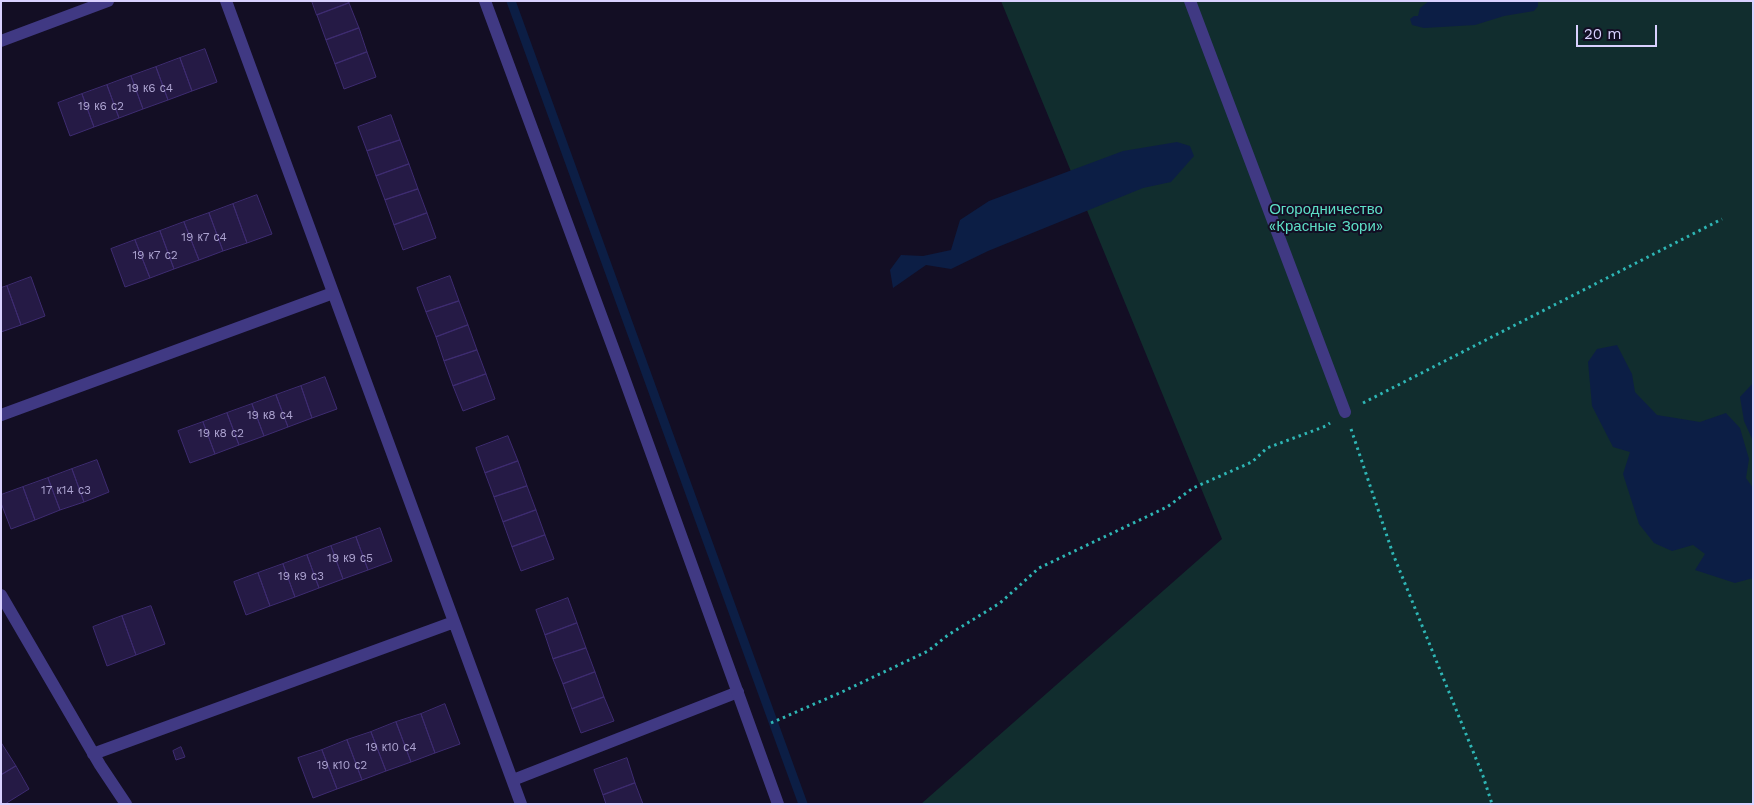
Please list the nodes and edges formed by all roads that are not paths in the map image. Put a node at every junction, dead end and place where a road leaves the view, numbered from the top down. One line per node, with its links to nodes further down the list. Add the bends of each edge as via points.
1 (108, 1): 5 (street)
2 (226, 1): 6 (street)
3 (485, 1): 11 (street)
4 (1190, 1): 7 (street)
5 (1, 40)
6 (333, 293): 8 (street); 10 (street)
7 (1346, 412)
8 (1, 415)
9 (1, 595): 12 (street)
10 (454, 622): 12 (street); 13 (street)
11 (738, 692): 13 (street); 16 (street)
12 (93, 754): 14 (street)
13 (513, 780): 15 (street)
14 (126, 804)
15 (521, 804)
16 (778, 804)

